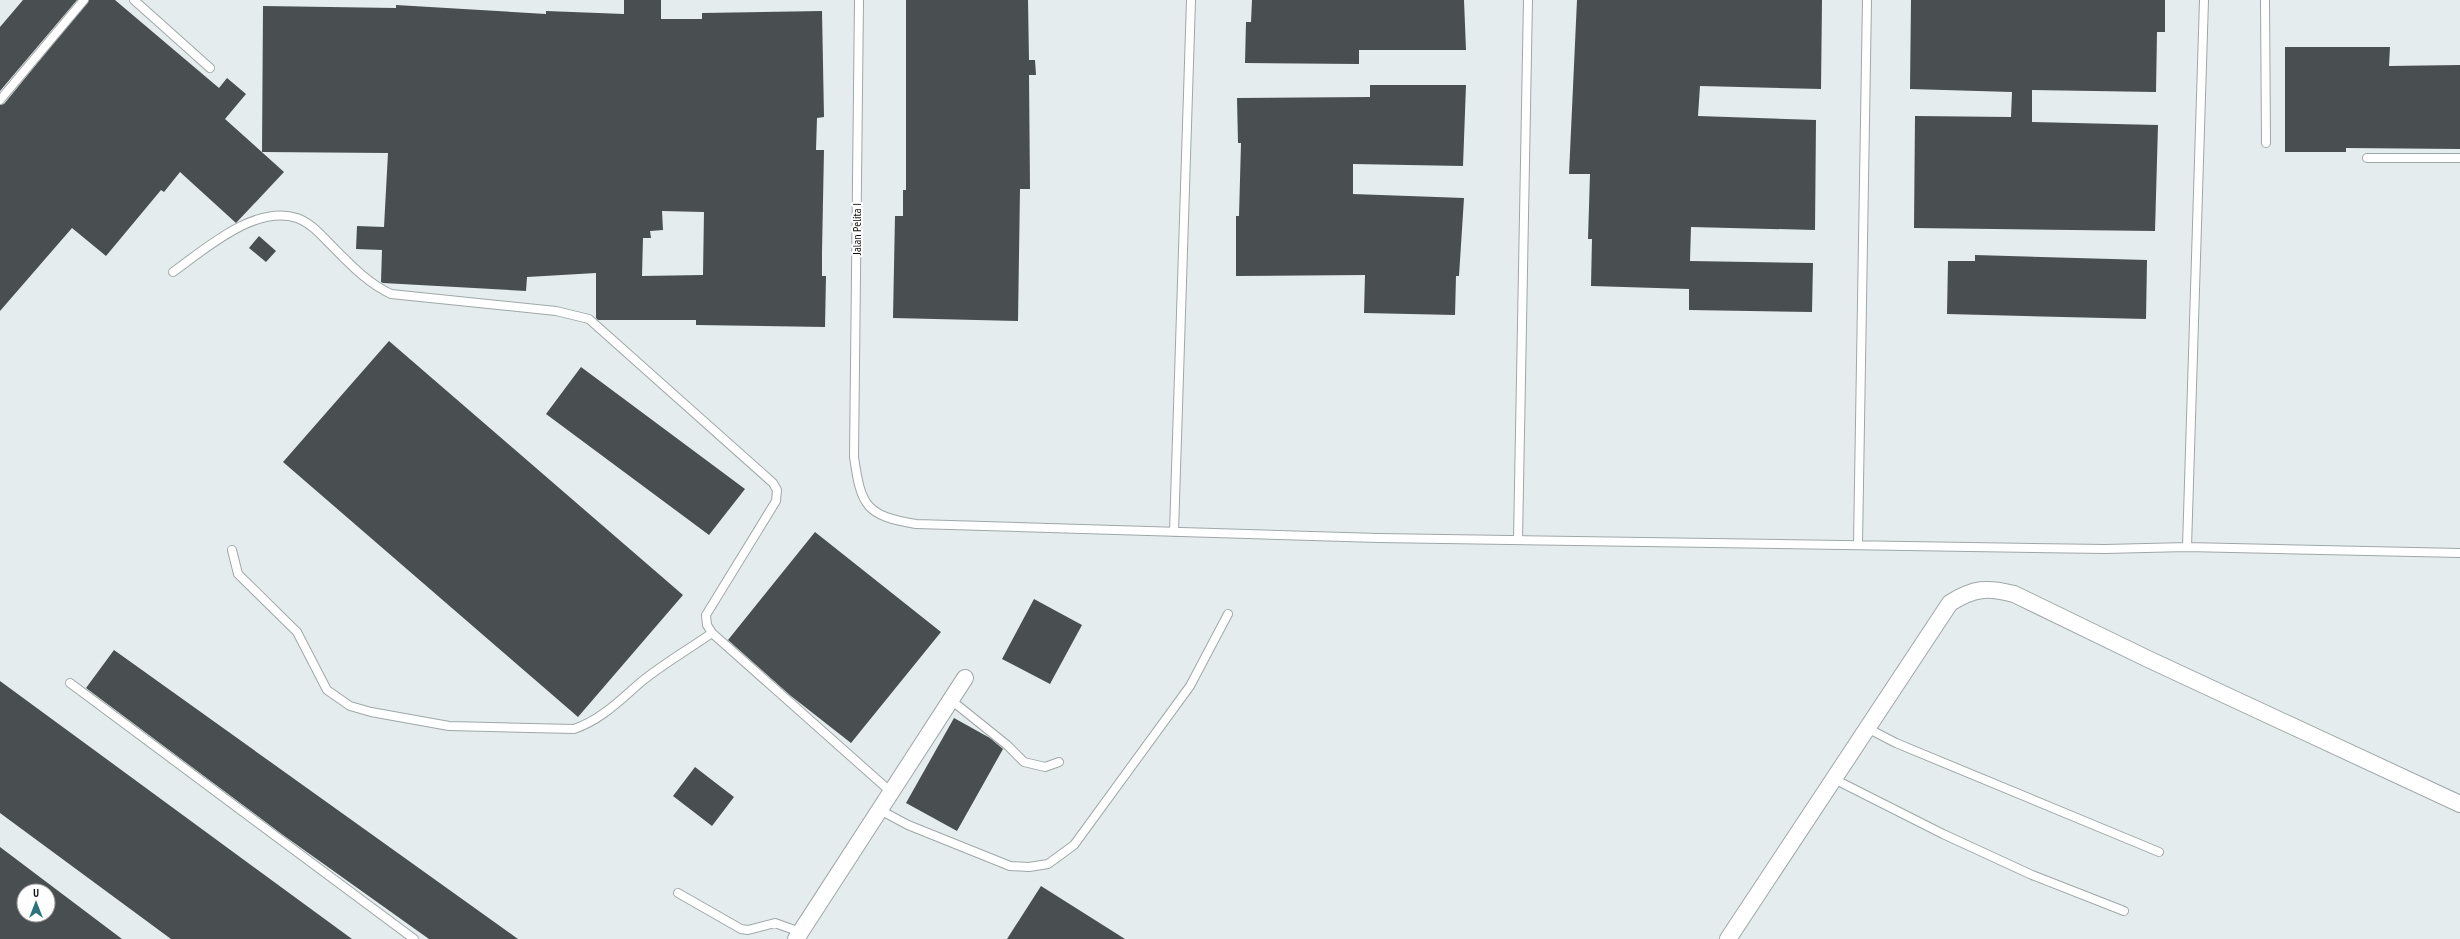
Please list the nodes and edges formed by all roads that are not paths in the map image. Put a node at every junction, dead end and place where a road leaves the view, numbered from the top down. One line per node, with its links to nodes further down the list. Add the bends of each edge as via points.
1 (84, 0): 10 (lane)
2 (134, 0): 9 (lane)
3 (859, 0): 15 (lane, Jalan Pelita I, via 854,457 858,481 866,503 875,514 890,520 916,524)
4 (1191, 0): 15 (lane)
5 (1528, 0): 16 (lane)
6 (1867, 0): 17 (lane)
7 (2204, 0): 18 (lane)
8 (2265, 0): 11 (lane)
9 (210, 68)
10 (0, 100)
11 (2266, 143)
12 (2367, 158): 13 (lane)
13 (2460, 158)
14 (173, 272): 22 (lane, via 232,230 258,220 288,216 307,223 376,287 391,294 556,311 589,320 767,478 777,490 776,501 706,615 707,625)
15 (1174, 532): 16 (lane, Jalan Pelita I)
16 (1518, 540): 17 (lane, Jalan Pelita I)
17 (1858, 544): 18 (lane, Jalan Pelita I)
18 (2187, 548): 20 (lane, Jalan Pelita I)
19 (232, 550): 22 (lane, via 238,574 297,632 327,690 350,706 409,720 449,726 574,729 585,726 618,705 642,682)
20 (2460, 553)
21 (1228, 614): 31 (lane, via 1190,686 1074,845 1048,864 1010,866 908,825)
22 (712, 633): 29 (lane)
23 (965, 678): 25 (street)
24 (70, 683): 36 (lane)
25 (951, 700): 27 (lane, via 1024,762 1045,767); 29 (street)
26 (1867, 728): 28 (street); 30 (street, via 1950,603 1966,593 1994,589 2014,594); 32 (lane, via 1896,743)
27 (1059, 762)
28 (1834, 779): 34 (lane, via 2025,872); 37 (street)
29 (891, 792): 31 (street)
30 (2460, 804)
31 (880, 810): 35 (street)
32 (2158, 852)
33 (678, 893): 35 (lane, via 741,929 748,930 775,923)
34 (2124, 911)
35 (798, 936)
36 (414, 939)
37 (1728, 939)

